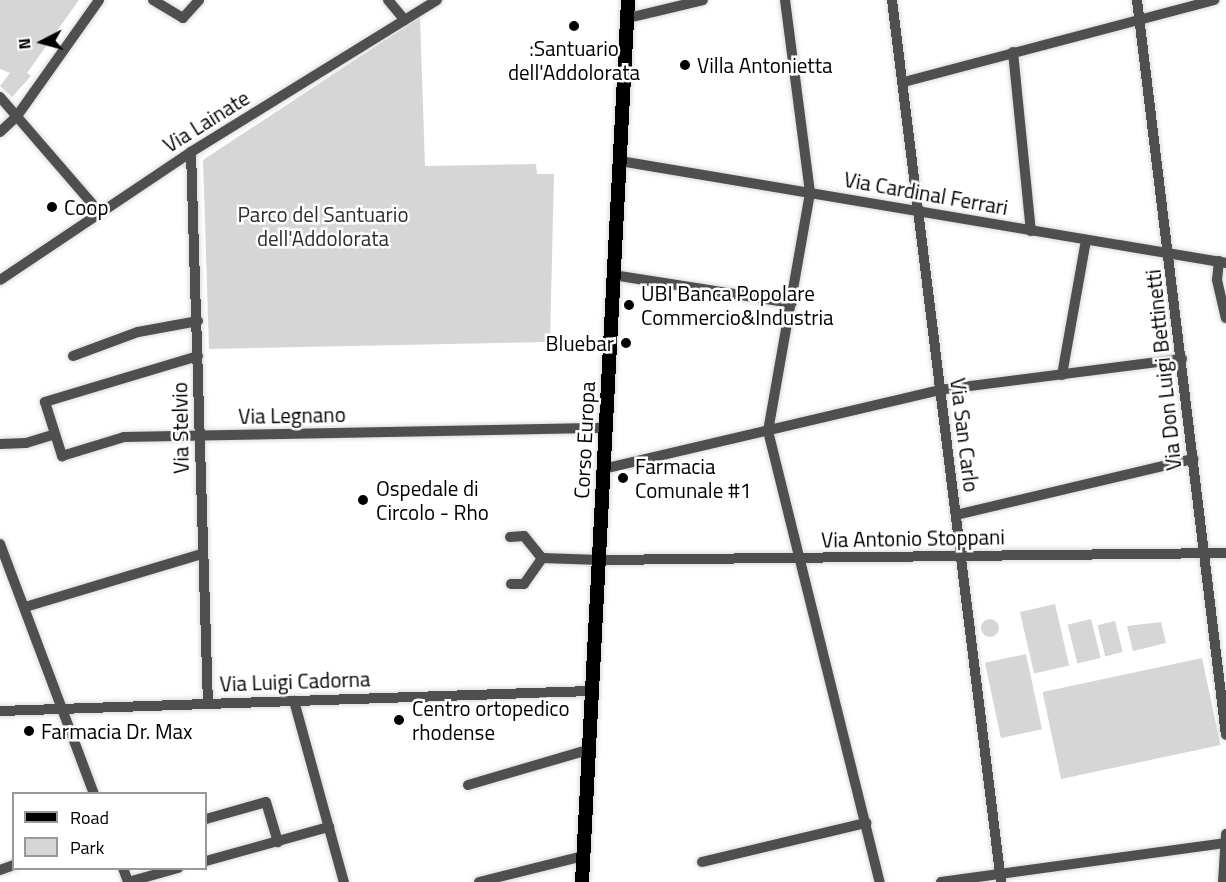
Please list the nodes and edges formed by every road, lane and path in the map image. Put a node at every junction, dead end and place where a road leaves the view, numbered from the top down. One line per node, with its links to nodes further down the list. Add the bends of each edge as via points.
1 (99, 0): 18 (street)
2 (153, 0): 3 (street, via 183,18)
3 (199, 0)
4 (388, 0): 13 (street)
5 (437, 0): 13 (street, Via Lainate)
6 (628, 0): 12 (main road, Corso Europa)
7 (703, 0): 12 (street)
8 (785, 0): 22 (street)
9 (892, 0): 16 (street, Via San Carlo)
10 (1137, 0): 14 (street, Via Don Luigi Bettinetti)
11 (1214, 0): 14 (street)
12 (628, 18): 21 (main road, Corso Europa)
13 (405, 20): 20 (street, Via Lainate)
14 (1140, 20): 15 (street); 27 (street, Via Don Luigi Bettinetti)
15 (1013, 52): 16 (street); 25 (street)
16 (904, 82): 23 (street, Via San Carlo)
17 (0, 97): 18 (street)
18 (17, 116): 19 (street); 24 (street)
19 (0, 132)
20 (191, 152): 24 (street, Via Lainate); 33 (street, Via Stelvio)
21 (620, 161): 22 (street, Via Cardinal Ferrari); 29 (main road, Corso Europa)
22 (810, 194): 23 (street, Via Cardinal Ferrari); 31 (street)
23 (919, 212): 25 (street, Via Cardinal Ferrari); 38 (street, Via San Carlo)
24 (100, 213): 30 (street, Via Lainate)
25 (1031, 231): 26 (street, Via Cardinal Ferrari)
26 (1086, 240): 27 (street, Via Cardinal Ferrari); 37 (street)
27 (1170, 255): 28 (street, Via Cardinal Ferrari); 36 (street, Via Don Luigi Bettinetti)
28 (1222, 262): 32 (street, via 1217,280)
29 (613, 275): 31 (street); 39 (main road, Corso Europa)
30 (0, 280)
31 (792, 303): 40 (street)
32 (1226, 318)
33 (198, 321): 34 (street, via 138,332); 35 (street, Via Stelvio)
34 (74, 356)
35 (198, 356): 41 (street, Via Legnano, via 45,402); 42 (street, Via Stelvio)
36 (1182, 359): 37 (street); 44 (street, Via Don Luigi Bettinetti)
37 (1062, 375): 38 (street)
38 (939, 390): 40 (street); 46 (street, Via San Carlo)
39 (604, 429): 42 (street, Via Legnano); 45 (main road, Corso Europa)
40 (768, 431): 45 (street); 54 (street)
41 (55, 434): 42 (street, Via Legnano, via 62,456 124,437); 43 (street, via 26,443)
42 (200, 437): 51 (street, Via Stelvio)
43 (0, 444)
44 (1193, 459): 46 (street); 49 (street, Via Don Luigi Bettinetti)
45 (603, 469): 55 (main road, Corso Europa)
46 (956, 515): 52 (street, Via San Carlo)
47 (510, 537): 53 (street, via 524,536)
48 (0, 544): 57 (street)
49 (1204, 553): 50 (street, Via Antonio Stoppani); 52 (street, Via Antonio Stoppani); 63 (street, Via Don Luigi Bettinetti)
50 (1226, 553)
51 (202, 554): 57 (street); 60 (street, Via Stelvio)
52 (962, 557): 54 (street, Via Antonio Stoppani); 77 (street, Via San Carlo)
53 (542, 558): 55 (street, Via Antonio Stoppani); 56 (street, via 524,584)
54 (799, 559): 55 (street, Via Antonio Stoppani); 68 (street)
55 (600, 560): 58 (main road, Corso Europa)
56 (511, 584)
57 (25, 607): 61 (street)
58 (591, 691): 59 (street, Via Luigi Cadorna); 64 (main road, Corso Europa)
59 (294, 701): 60 (street, Via Luigi Cadorna); 69 (street)
60 (208, 704): 61 (street, Via Luigi Cadorna)
61 (62, 709): 62 (street, Via Luigi Cadorna); 66 (street)
62 (0, 711)
63 (1226, 735)
64 (588, 750): 65 (street); 73 (main road, Corso Europa)
65 (468, 785)
66 (93, 792)
67 (207, 819): 71 (street, via 266,802)
68 (866, 823): 75 (street); 82 (street)
69 (328, 827): 71 (street); 79 (street)
70 (1226, 834): 72 (street)
71 (278, 842): 74 (street)
72 (1226, 843): 77 (street); 84 (street)
73 (583, 856): 80 (street); 81 (main road, Corso Europa)
74 (207, 861)
75 (702, 862)
76 (171, 870): 78 (street)
77 (1001, 878): 83 (street)
78 (128, 882)
79 (344, 882)
80 (479, 882)
81 (582, 882)
82 (880, 882)
83 (941, 882)
84 (1223, 882)

